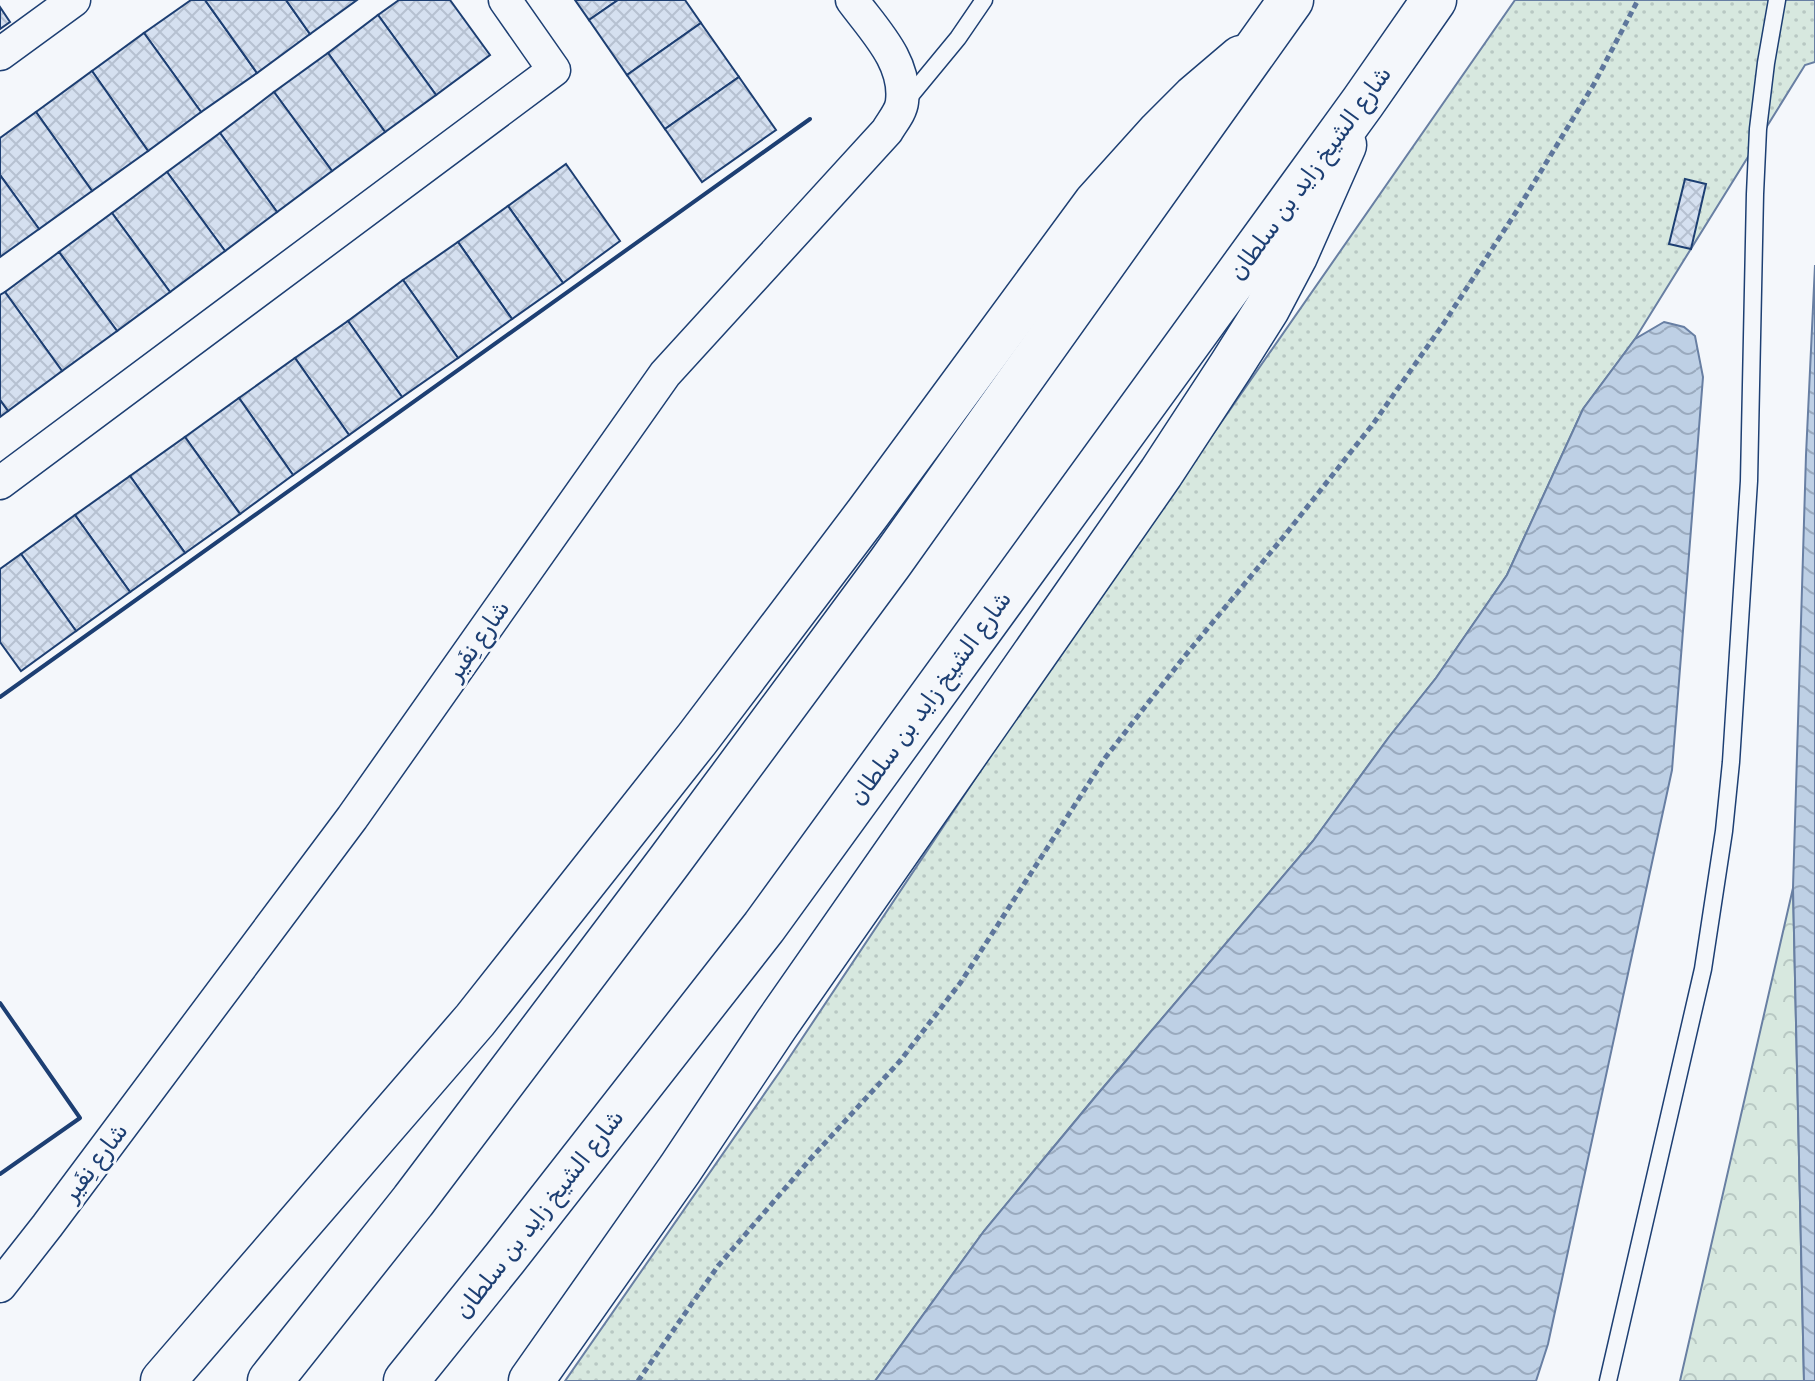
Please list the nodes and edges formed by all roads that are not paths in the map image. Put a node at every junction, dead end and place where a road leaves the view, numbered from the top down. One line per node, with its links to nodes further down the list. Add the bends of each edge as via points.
1 (74, 0): 9 (street)
2 (505, 0): 12 (street, via 554,70)
3 (852, 0): 11 (street, via 893,55 902,78)
4 (984, 0): 11 (lane)
5 (1291, 0): 8 (main road)
6 (1434, 0): 10 (main road, شارع الشيخ زايد بن سلطان)
7 (1777, 0): 18 (lane, via 1758,129 1749,481 1724,831 1703,969)
8 (1267, 36): 14 (main road, via 1168,123 1096,203 639,813 475,1020); 15 (main road, via 696,826)
9 (0, 54)
10 (1363, 102): 16 (main road, شارع الشيخ زايد بن سلطان, via 764,927); 17 (main road, via 1295,256 1231,366)
11 (902, 105): 13 (street, شارع نِفَير, via 887,131 665,374 352,818)
12 (0, 483)
13 (0, 1286)
14 (163, 1381)
15 (270, 1381)
16 (406, 1381)
17 (531, 1381)
18 (1608, 1381)

